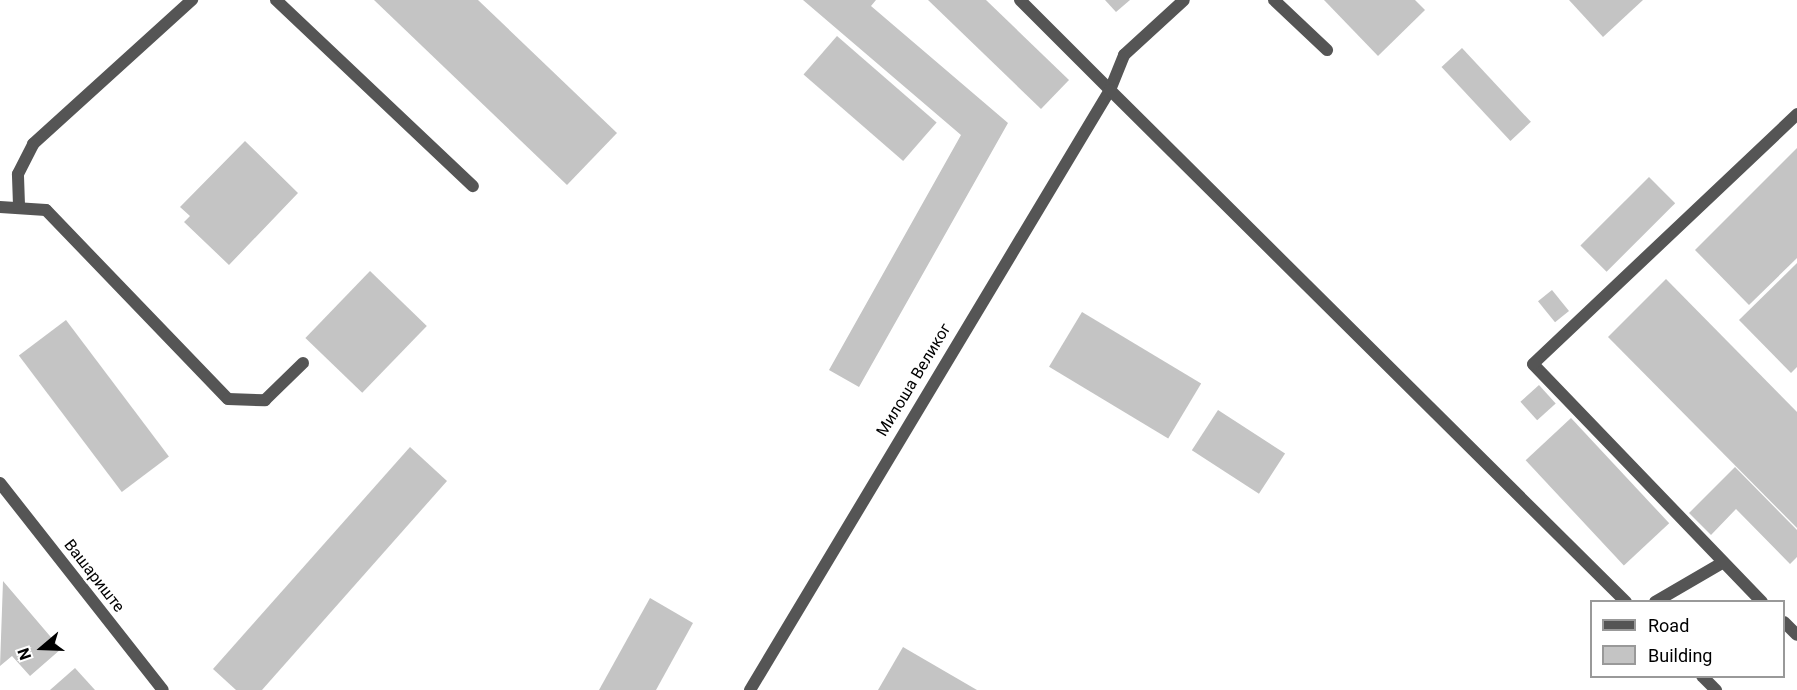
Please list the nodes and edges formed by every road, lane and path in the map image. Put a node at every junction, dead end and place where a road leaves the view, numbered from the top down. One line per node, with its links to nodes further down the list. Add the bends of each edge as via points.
1 (192, 0): 10 (street, via 33,144 18,174)
2 (276, 0): 9 (street)
3 (1020, 0): 7 (street)
4 (1184, 0): 7 (street, Милоша Великог, via 1124,55)
5 (1274, 0): 6 (street)
6 (1327, 50)
7 (1110, 90): 15 (street); 22 (street, Милоша Великог)
8 (1797, 114): 14 (street, via 1533,363)
9 (473, 186)
10 (19, 205): 11 (street); 12 (street, via 46,210 228,399 266,400)
11 (0, 207)
12 (303, 363)
13 (0, 483): 21 (street, Вашариште)
14 (1722, 563): 16 (street); 17 (street)
15 (1624, 600)
16 (1658, 600)
17 (1760, 600)
18 (1785, 623): 19 (street)
19 (1797, 635)
20 (1704, 678): 23 (street)
21 (162, 690)
22 (750, 690)
23 (1716, 690)

